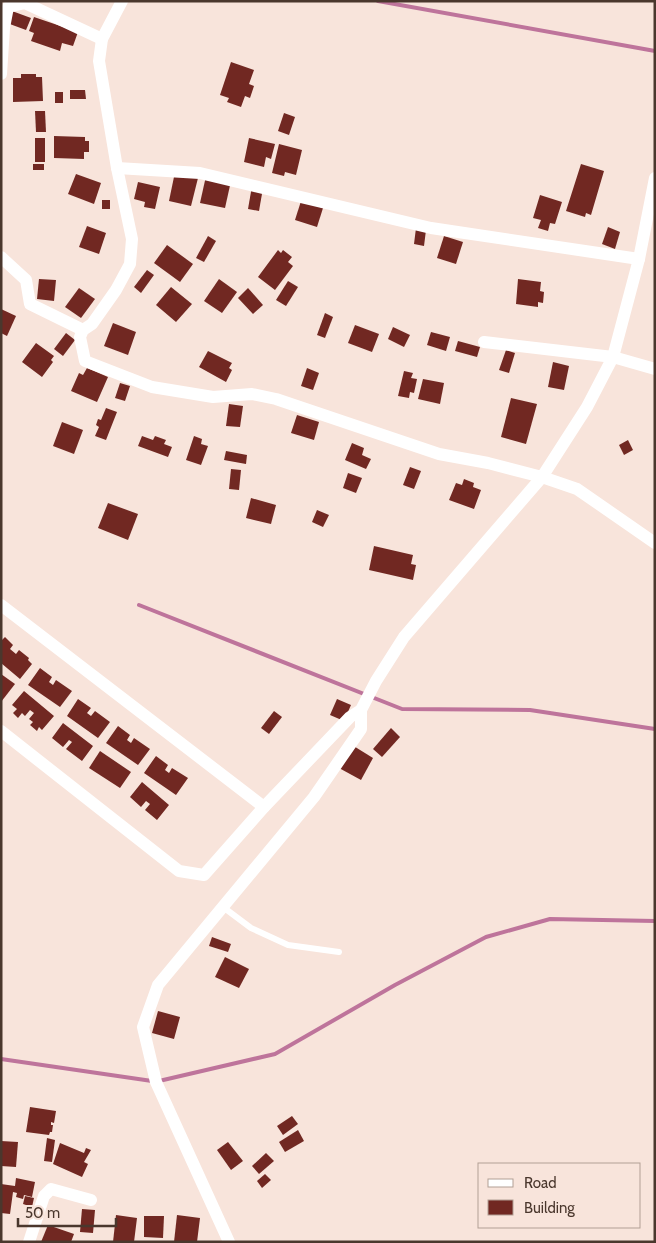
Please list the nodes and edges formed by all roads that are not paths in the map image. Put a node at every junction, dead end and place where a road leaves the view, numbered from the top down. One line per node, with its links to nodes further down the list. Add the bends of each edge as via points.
1 (122, 1): 2 (street)
2 (102, 39): 3 (street, via 25,3 8,7); 4 (street, via 99,61)
3 (1, 74)
4 (117, 168): 7 (street, via 200,173 431,228); 8 (street, via 132,239 130,264 92,324)
5 (655, 178): 7 (street)
6 (1, 257): 8 (street, via 26,280 30,304)
7 (639, 259): 10 (street)
8 (83, 330): 12 (street, via 80,337 84,361 152,387 213,397 252,394 276,398 439,454)
9 (484, 342): 10 (street)
10 (613, 357): 11 (street); 12 (street, via 587,407)
11 (655, 369)
12 (542, 477): 13 (street, via 577,489); 15 (street, via 404,637)
13 (655, 544)
14 (1, 605): 17 (street)
15 (364, 705): 17 (street); 18 (street, via 361,729 355,740 314,797)
16 (1, 731): 17 (street, via 179,871 204,875)
17 (264, 807)
18 (223, 907): 19 (lane, via 251,928 288,945); 22 (street, via 158,985 143,1027 156,1082)
19 (339, 952)
20 (91, 1200): 21 (street, via 51,1189 44,1196)
21 (29, 1242)
22 (229, 1242)

